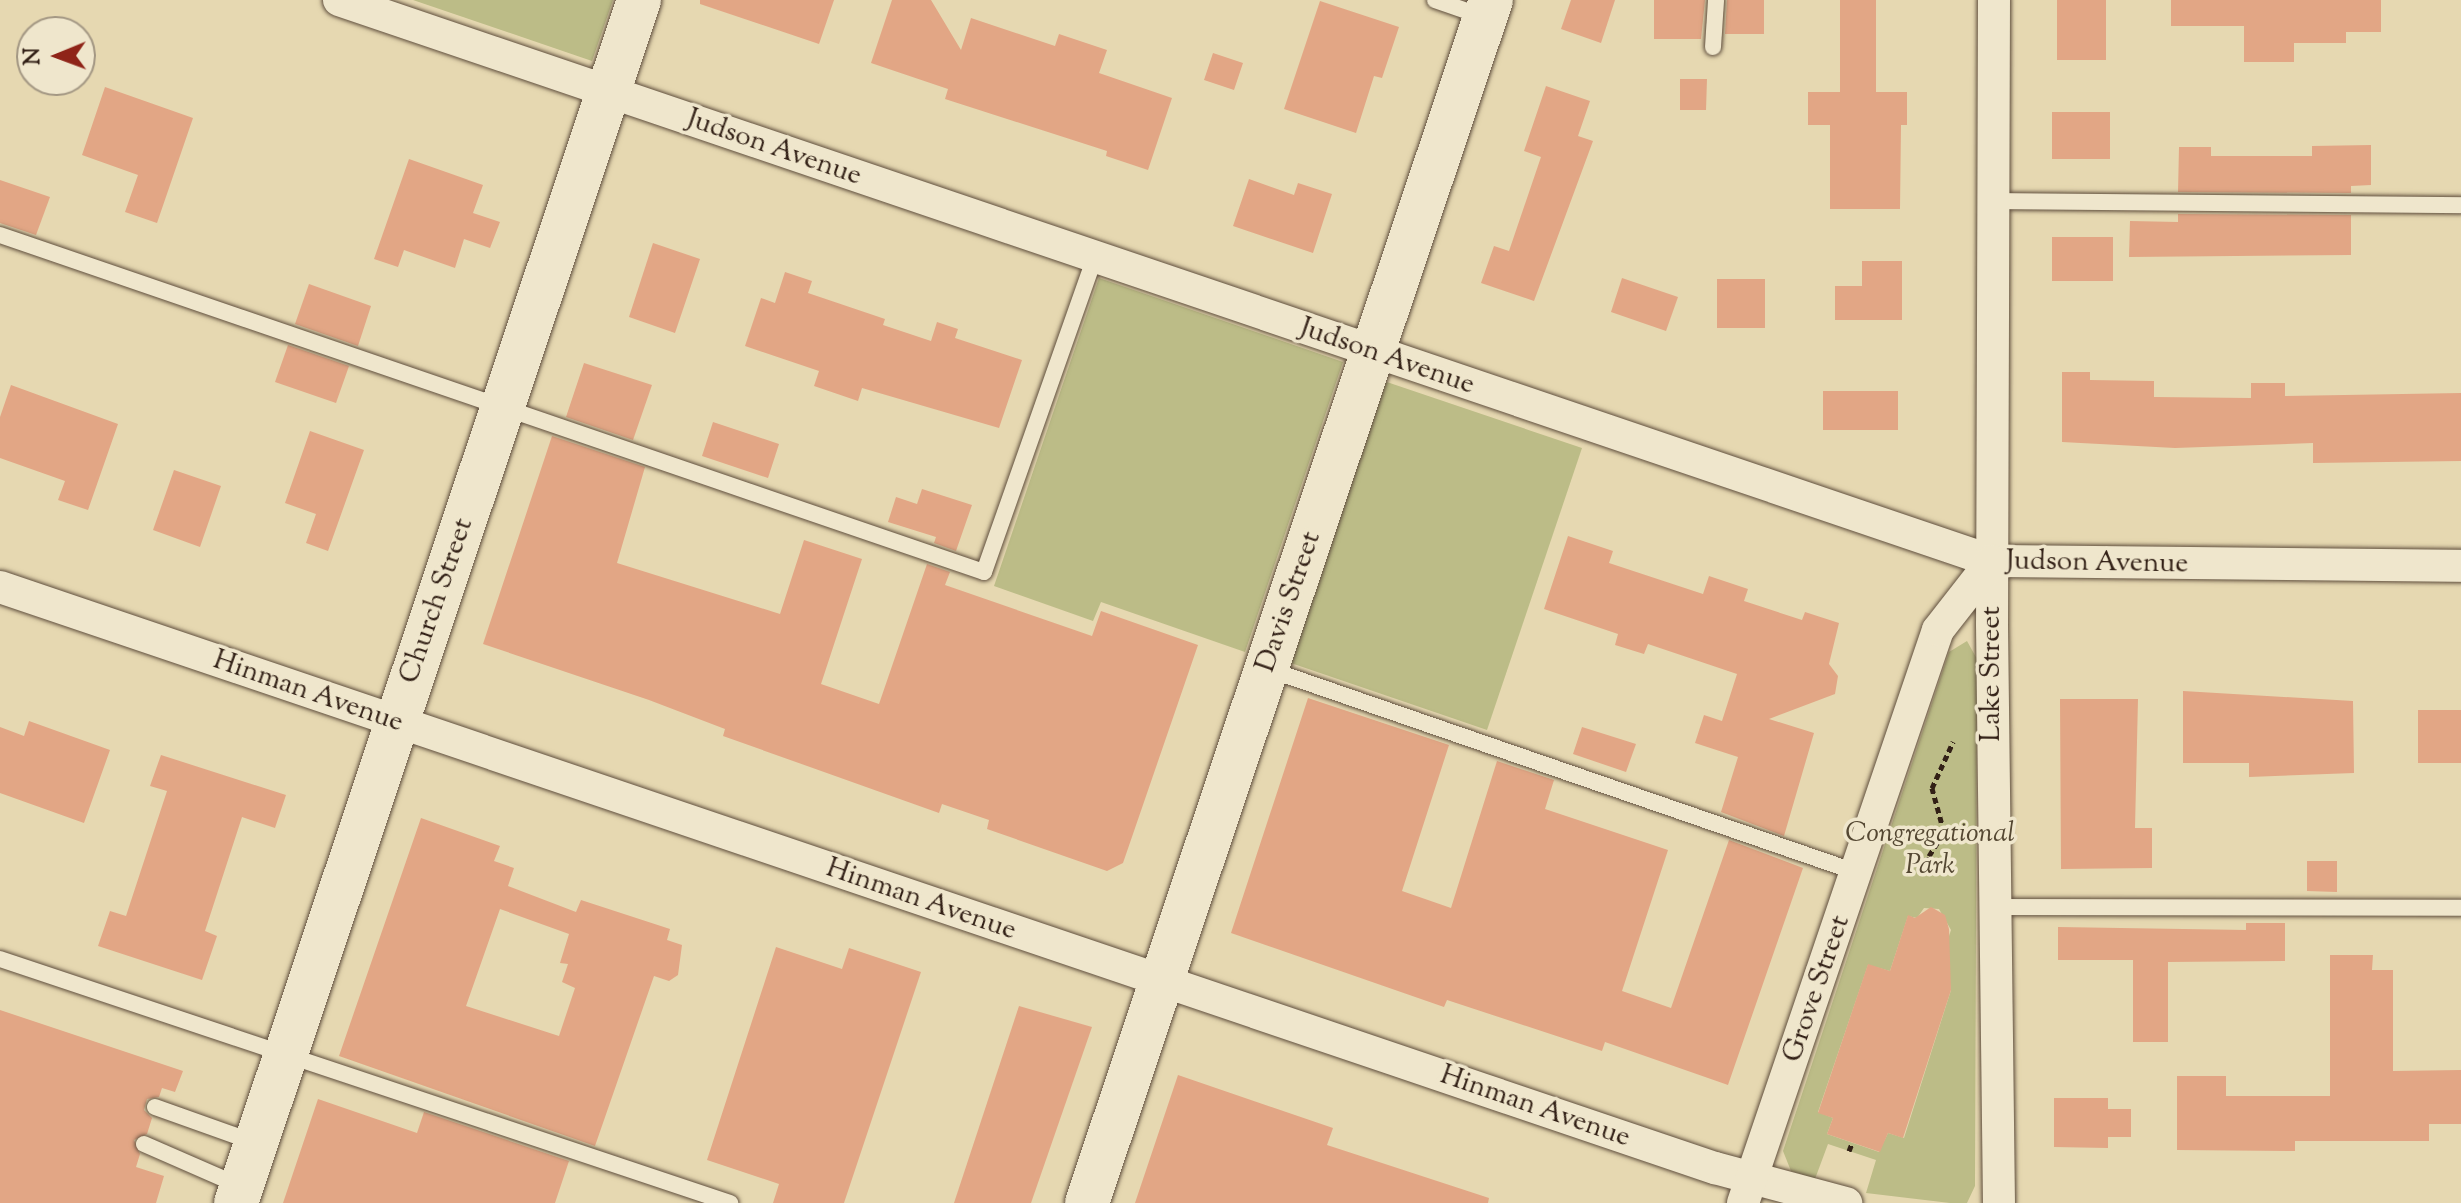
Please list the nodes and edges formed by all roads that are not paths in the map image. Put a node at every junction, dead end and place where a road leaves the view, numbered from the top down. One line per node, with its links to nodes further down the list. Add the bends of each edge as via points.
1 (339, 0): 8 (street, Judson Avenue)
2 (639, 0): 8 (street, Church Street)
3 (1435, 0): 6 (lane)
4 (1716, 0): 7 (lane)
5 (1994, 0): 9 (street, Lake Street)
6 (1488, 8): 13 (street, Davis Street)
7 (1713, 47)
8 (608, 90): 12 (street, Judson Avenue); 14 (street, Church Street)
9 (1996, 201): 10 (lane); 15 (street, Lake Street)
10 (2461, 205)
11 (0, 235): 14 (lane)
12 (1095, 257): 13 (street, Judson Avenue); 14 (lane, via 984,572)
13 (1373, 353): 15 (street, Judson Avenue); 18 (street, Davis Street)
14 (501, 409): 19 (street, Church Street)
15 (1992, 561): 16 (street, Judson Avenue); 20 (street, Grove Street, via 1938,630); 21 (street, Lake Street)
16 (2461, 566)
17 (0, 587): 19 (street, Hinman Avenue)
18 (1267, 669): 20 (lane); 24 (street, Davis Street)
19 (396, 722): 24 (street, Hinman Avenue); 25 (street, Church Street)
20 (1856, 872): 29 (street, Grove Street)
21 (1993, 907): 22 (lane); 34 (street, Lake Street)
22 (2461, 908)
23 (0, 959): 25 (lane)
24 (1161, 982): 29 (street, Hinman Avenue); 32 (street, Davis Street)
25 (285, 1057): 27 (street, Church Street); 31 (lane)
26 (155, 1107): 27 (lane)
27 (256, 1143): 30 (street, Church Street)
28 (144, 1144): 30 (lane)
29 (1748, 1192): 33 (street, Hinman Avenue)
30 (239, 1195)
31 (730, 1203)
32 (1087, 1203)
33 (1846, 1203)
34 (1999, 1203)

